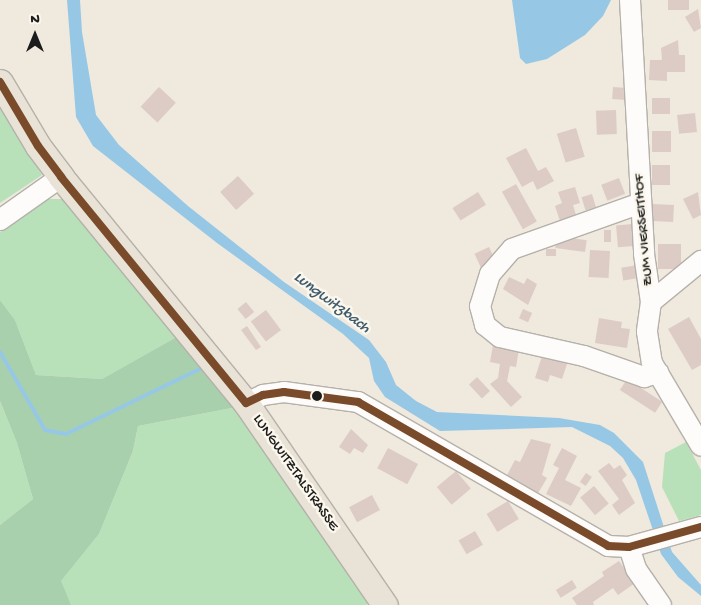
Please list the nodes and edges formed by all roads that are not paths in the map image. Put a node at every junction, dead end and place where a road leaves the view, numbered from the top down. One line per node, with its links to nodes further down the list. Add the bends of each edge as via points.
1 (630, 0): 4 (street, ZUM VIERSEITHOF)
2 (0, 82): 3 (main road, LUNGWITZTALSTRASSE, via 38,146)
3 (61, 177): 5 (street); 9 (main road, LUNGWITZTALSTRASSE)
4 (642, 203): 7 (street, ZUM VIERSEITHOF); 8 (street, via 512,249 490,274 480,306 485,325 500,337 584,356 644,377)
5 (0, 220)
6 (701, 261): 7 (street)
7 (651, 302): 8 (street, ZUM VIERSEITHOF, via 647,332 652,362)
8 (658, 373): 10 (street, ZUM VIERSEITHOF)
9 (246, 403): 12 (street, via 263,395 284,392 358,402 594,539 608,546); 13 (main road, LUNGWITZTALSTRASSE)
10 (701, 446)
11 (692, 530): 12 (street)
12 (639, 545): 14 (street, via 636,569)
13 (385, 605)
14 (661, 605)

